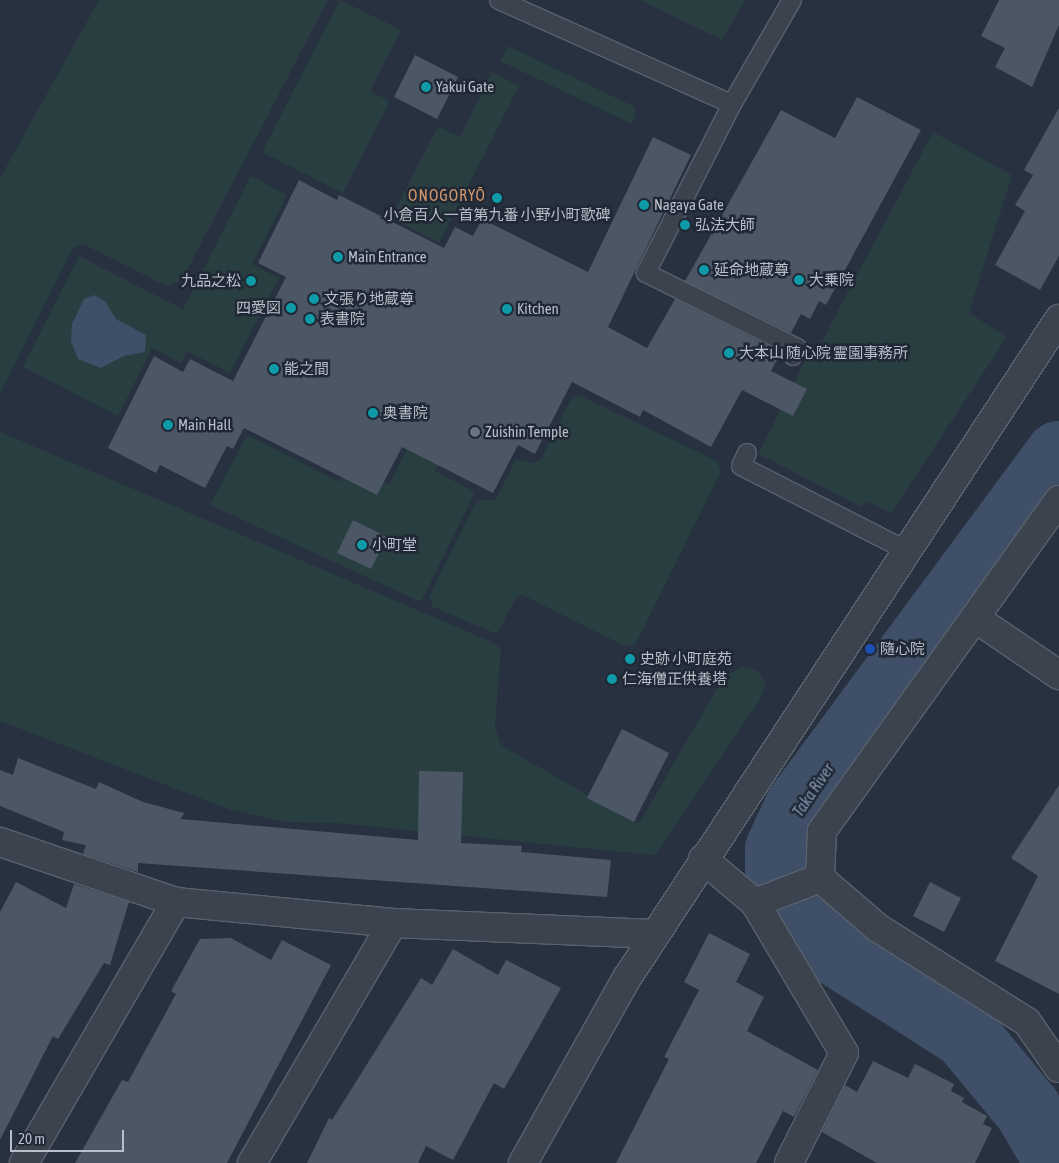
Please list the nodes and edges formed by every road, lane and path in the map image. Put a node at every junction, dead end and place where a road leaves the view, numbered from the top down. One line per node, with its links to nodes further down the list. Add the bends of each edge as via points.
1 (499, 0): 3 (lane)
2 (792, 0): 3 (lane)
3 (732, 104): 5 (lane, via 646,273 797,348)
4 (1059, 319): 8 (street)
5 (793, 356)
6 (747, 453): 8 (lane, via 741,466)
7 (1059, 500): 9 (street)
8 (908, 551): 12 (street)
9 (975, 618): 10 (street); 13 (street, via 822,831)
10 (1059, 675)
11 (0, 842): 14 (street)
12 (703, 859): 15 (street); 17 (street)
13 (820, 878): 15 (street); 18 (street, via 878,928 1027,1022)
14 (176, 902): 16 (street); 19 (street)
15 (756, 903): 22 (street, via 844,1053)
16 (392, 923): 17 (street); 20 (street)
17 (655, 934): 21 (street)
18 (1059, 1068)
19 (24, 1163)
20 (252, 1163)
21 (523, 1163)
22 (789, 1163)

